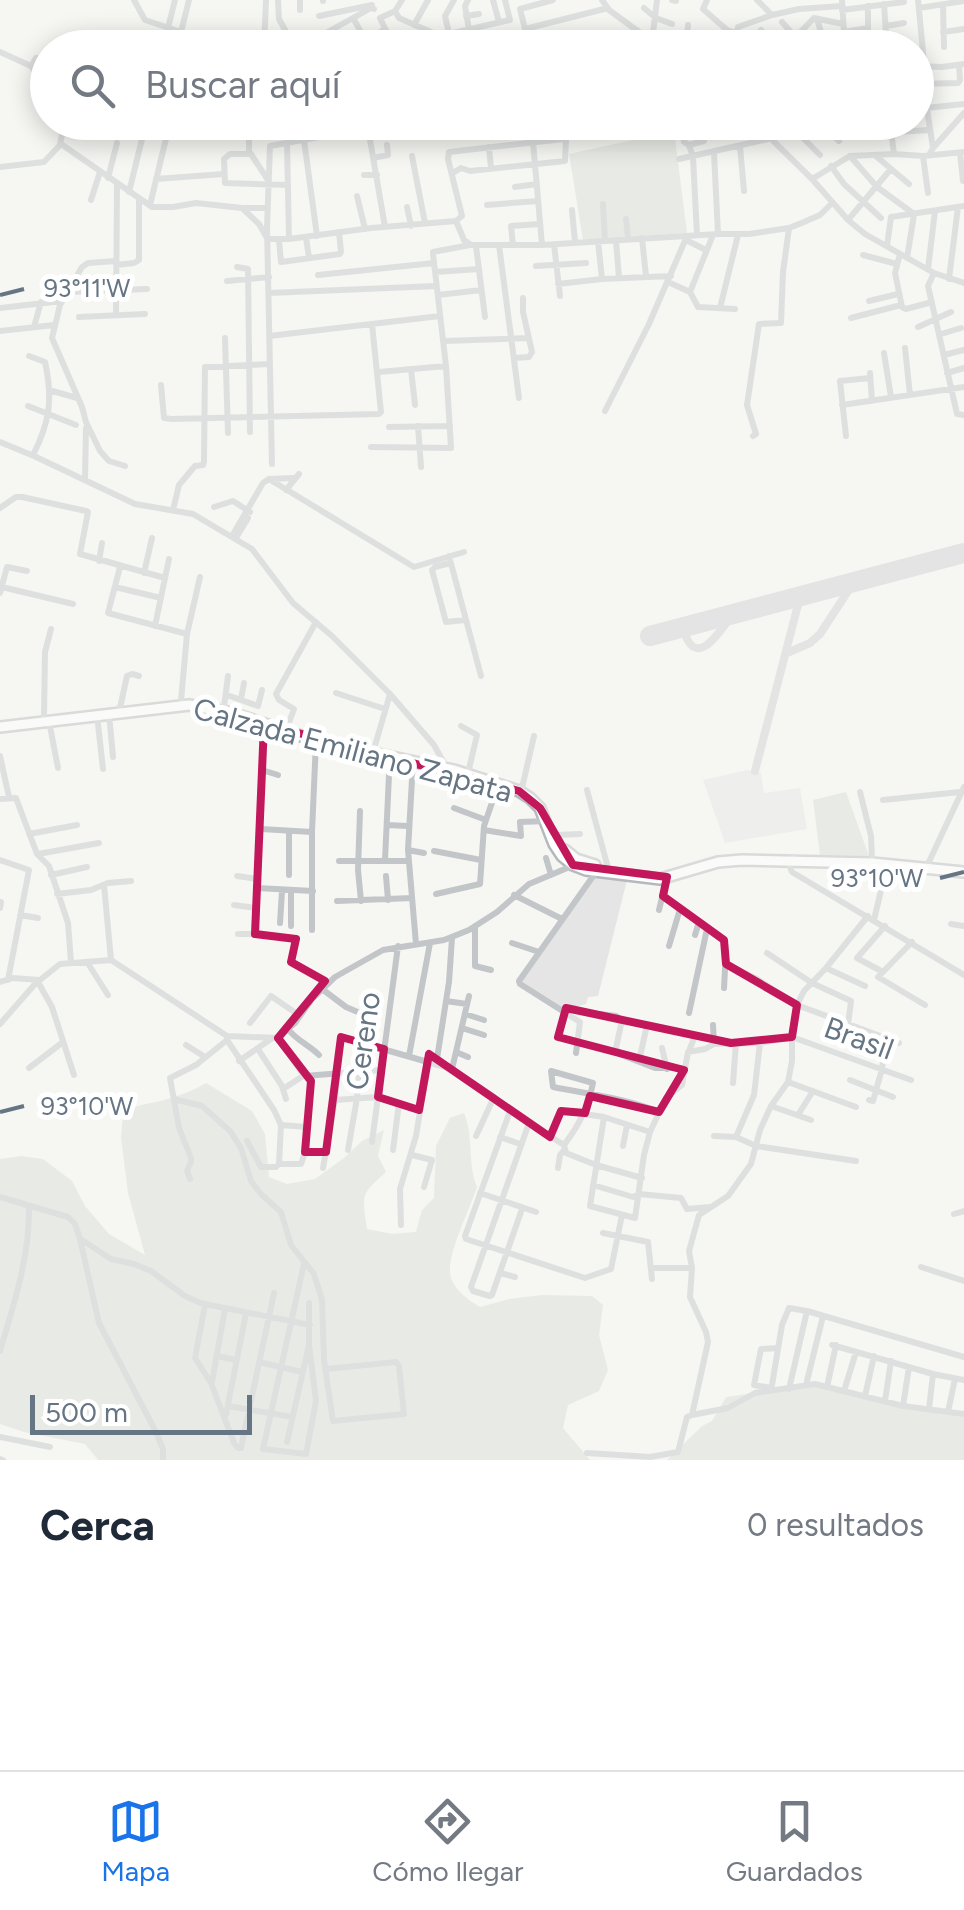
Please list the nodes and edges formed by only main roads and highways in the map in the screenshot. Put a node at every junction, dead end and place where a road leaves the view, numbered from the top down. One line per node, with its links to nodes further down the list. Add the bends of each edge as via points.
1 (46, 719): 2 (main road, Calzada Emiliano Zapata); 3 (main road, Calzada Emiliano Zapata, via 197,705 316,742); 3 (main road, Calzada Emiliano Zapata, via 197,701)
2 (0, 724)
3 (390, 755): 5 (main road, Calzada Emiliano Zapata, via 530,798); 5 (main road, Calzada Emiliano Zapata, via 468,769 532,793)
4 (792, 859): 5 (main road, via 733,856 659,875); 5 (main road, via 734,860 660,878 596,871); 6 (main road); 6 (main road)
5 (571, 861)
6 (922, 866): 7 (main road)
7 (964, 871)

